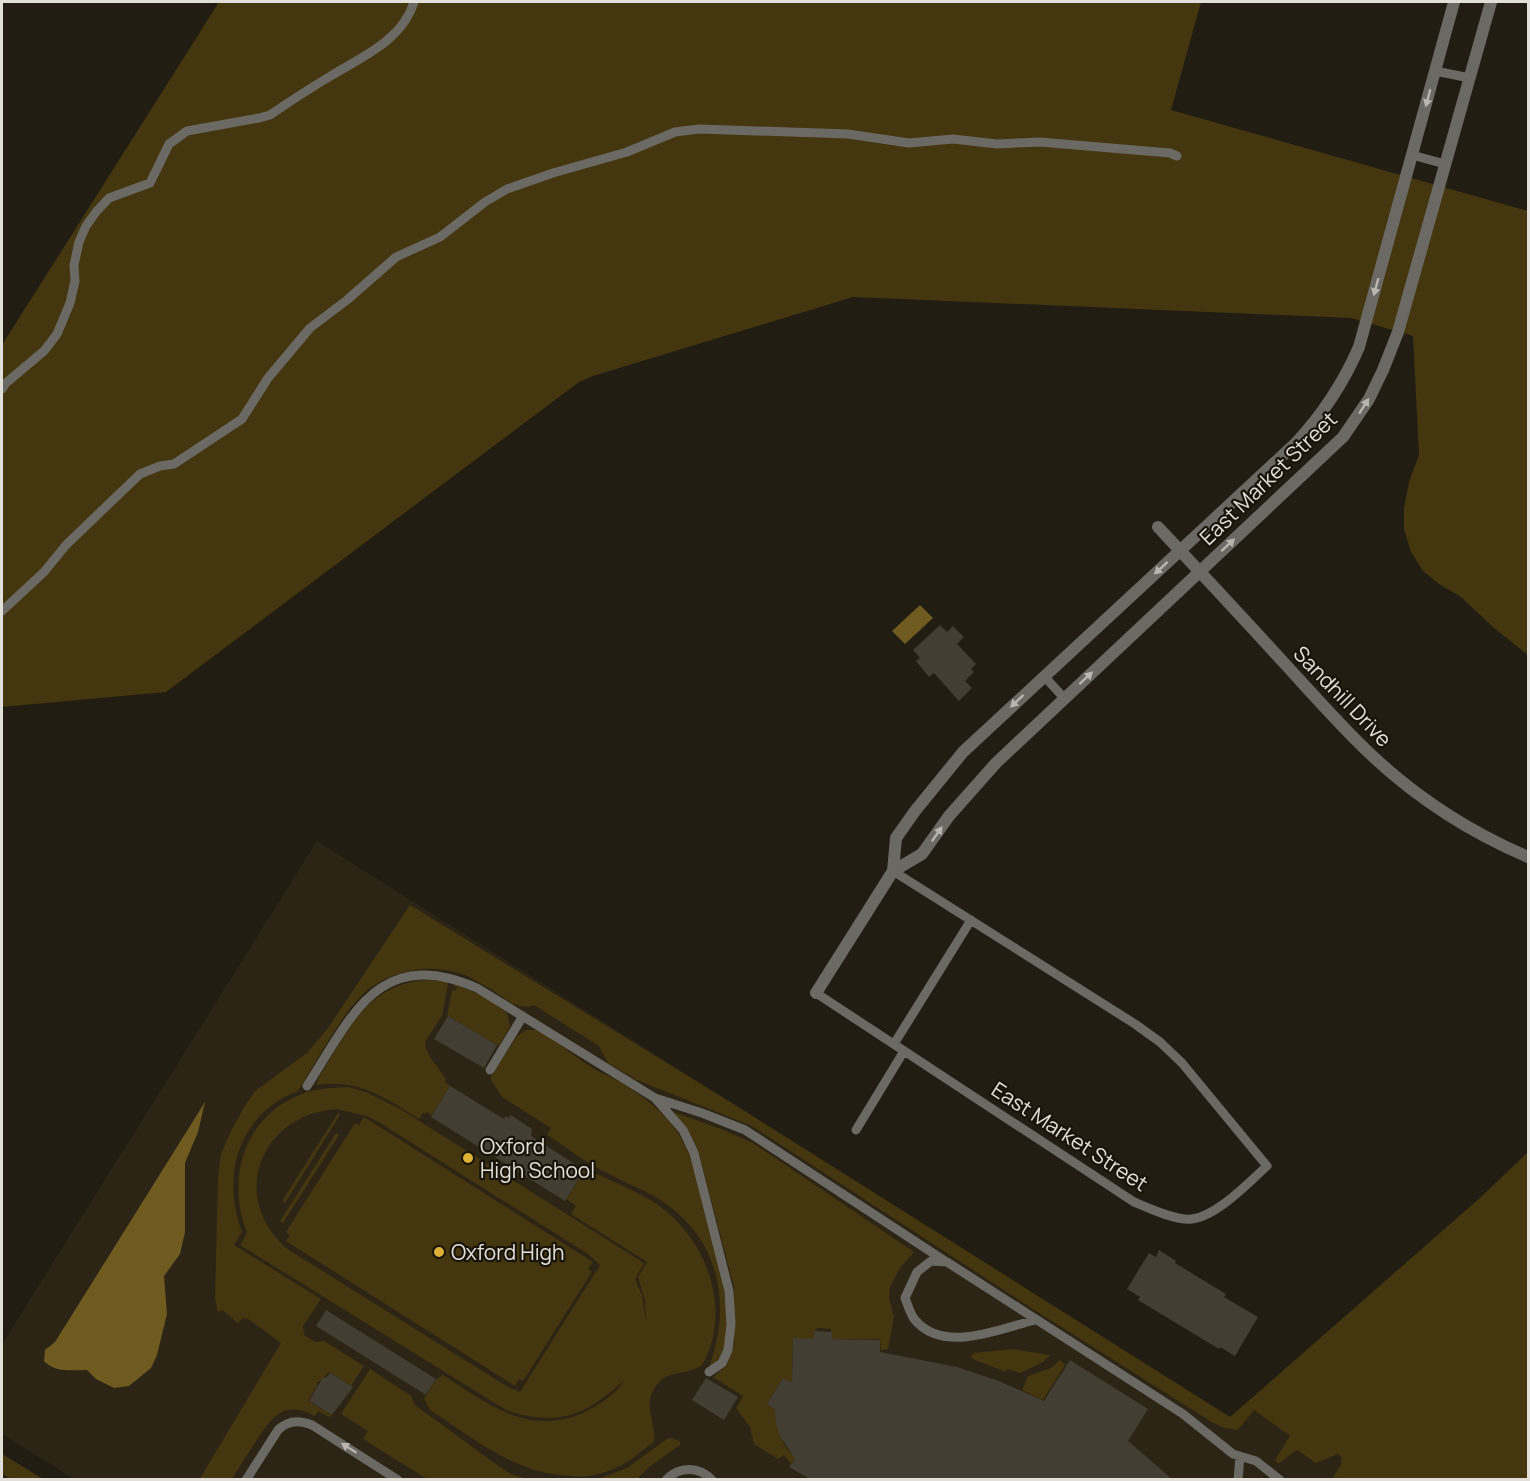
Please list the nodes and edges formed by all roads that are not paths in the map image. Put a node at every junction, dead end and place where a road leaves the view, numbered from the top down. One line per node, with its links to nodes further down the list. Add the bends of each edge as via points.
1 (414, 2): 9 (lane, via 398,30 380,46 270,115 187,131 169,144 150,183 109,198 86,226 79,242 70,303 57,334 44,351)
2 (1454, 2): 4 (street, East Market Street)
3 (1491, 2): 5 (street, East Market Street)
4 (1435, 71): 5 (lane); 6 (street, East Market Street, one-way to 6)
5 (1470, 78): 8 (street, East Market Street)
6 (1412, 155): 8 (lane); 11 (street, East Market Street, one-way to 11, via 1359,347 1331,401 1309,429)
7 (1177, 156): 13 (lane, via 1040,142 997,144 953,139 909,143 848,134 699,129 675,132 627,152 507,189 440,237 396,257 310,328 267,378 242,419 180,461 140,474)
8 (1445, 164): 12 (street, East Market Street, one-way to 8, via 1343,437 1369,399 1398,333)
9 (2, 388)
10 (1158, 526): 11 (street, Sandhill Drive)
11 (1180, 550): 12 (street, Sandhill Drive); 14 (street, East Market Street, one-way to 14)
12 (1200, 572): 15 (street, East Market Street, one-way to 12); 16 (street, Sandhill Drive, via 1378,761 1456,820)
13 (2, 611)
14 (1044, 676): 15 (lane); 17 (street, East Market Street, one-way to 17, via 963,752 921,803 897,838)
15 (1064, 698): 17 (street, East Market Street, one-way to 15, via 922,854 972,788)
16 (1528, 857)
17 (893, 871): 18 (lane, East Market Street); 19 (street, East Market Street)
18 (971, 920): 21 (lane); 22 (lane, East Market Street, via 1160,1042 1267,1166 1218,1209 1191,1220 1161,1214 1134,1202)
19 (816, 993): 21 (lane, East Market Street)
20 (523, 1016): 23 (lane); 24 (lane, via 477,987 454,978 429,974 399,978 374,991 354,1012); 25 (lane)
21 (894, 1044): 22 (lane, East Market Street)
22 (904, 1051): 26 (lane)
23 (490, 1070)
24 (307, 1086)
25 (655, 1098): 27 (lane, via 745,1130); 29 (lane, via 683,1130 694,1153 729,1291 728,1350 722,1363)
26 (856, 1130)
27 (947, 1262): 28 (lane); 28 (lane, via 931,1261 917,1272 905,1298 914,1319 936,1336 969,1337)
28 (1035, 1320): 30 (lane, via 1183,1414)
29 (709, 1372)
30 (1240, 1456): 35 (lane); 36 (lane, via 1256,1461)
31 (246, 1479): 32 (lane, one-way to 31, via 312,1425 298,1422 284,1424 278,1430)
32 (398, 1479)
33 (666, 1479): 34 (lane, via 689,1469)
34 (712, 1479)
35 (1238, 1479)
36 (1280, 1479)

